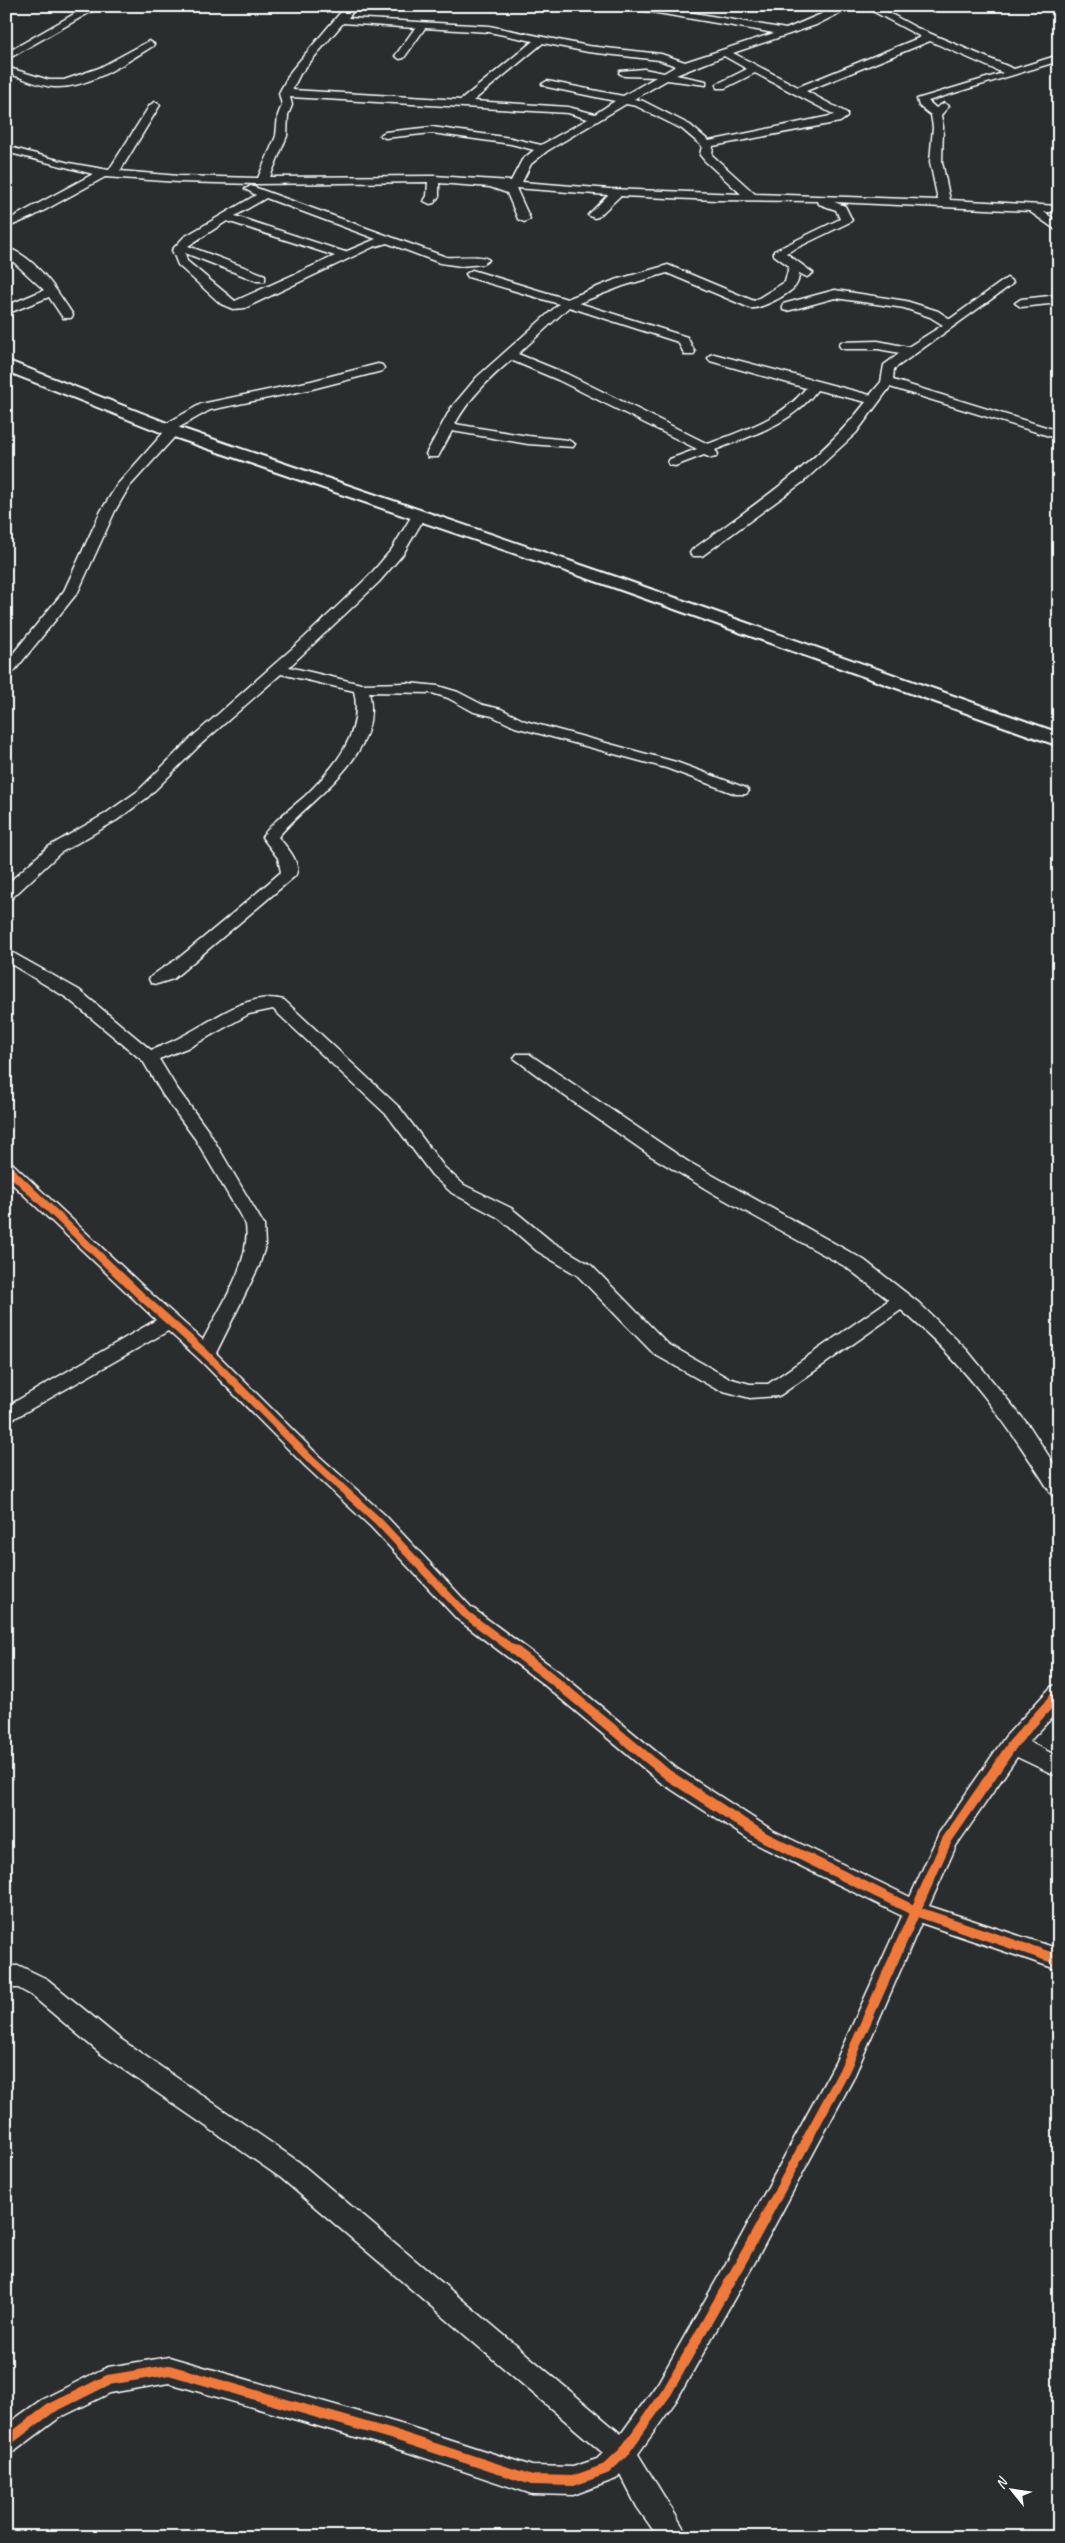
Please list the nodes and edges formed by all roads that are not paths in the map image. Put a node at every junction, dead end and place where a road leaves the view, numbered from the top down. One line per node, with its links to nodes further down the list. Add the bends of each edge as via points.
1 (96, 6): 13 (street)
2 (352, 6): 6 (street)
3 (634, 6): 8 (street)
4 (849, 6): 8 (street, via 812,23)
5 (868, 6): 9 (street)
6 (338, 20): 7 (street); 26 (street, via 295,73)
7 (421, 26): 10 (street, via 489,29); 14 (street)
8 (783, 31): 12 (street)
9 (931, 37): 20 (street); 25 (street)
10 (542, 39): 16 (street, via 588,49 661,57); 28 (street)
11 (149, 44): 18 (street, via 67,85 52,84)
12 (727, 54): 16 (street); 17 (street)
13 (6, 56)
14 (400, 56)
15 (1059, 58): 20 (street)
16 (685, 66): 21 (street)
17 (756, 68): 24 (street); 25 (street)
18 (6, 70)
19 (624, 73): 21 (street)
20 (1013, 73): 31 (street, via 922,99 923,104)
21 (667, 76): 22 (street); 27 (street)
22 (702, 83)
23 (547, 84): 27 (street)
24 (721, 86)
25 (798, 91): 34 (street, via 842,116 836,120)
26 (284, 92): 28 (street); 41 (street, via 287,105 281,116 281,138 266,166)
27 (626, 99): 32 (street); 34 (street, via 686,127)
28 (465, 102): 32 (street, via 568,110)
29 (155, 105): 37 (street)
30 (946, 106): 31 (street)
31 (936, 114): 50 (street, via 936,162)
32 (598, 118): 36 (street)
33 (386, 135): 36 (street, via 432,130)
34 (708, 144): 46 (street, via 706,155 709,159)
35 (6, 148): 37 (street, via 68,166)
36 (543, 149): 43 (street, via 526,162)
37 (108, 173): 39 (street); 56 (street)
38 (434, 179): 40 (street); 42 (street); 49 (street)
39 (234, 180): 41 (street); 45 (street)
40 (301, 180): 41 (street); 47 (street)
41 (263, 181)
42 (491, 182): 43 (street); 55 (street, via 512,191)
43 (516, 183): 44 (street)
44 (618, 192): 46 (street); 53 (street)
45 (262, 195): 54 (street); 58 (street)
46 (752, 197): 48 (street)
47 (310, 198)
48 (813, 198): 50 (street); 63 (street, via 840,208 846,220 778,254)
49 (430, 201)
50 (945, 205): 51 (street)
51 (1032, 209): 52 (street); 57 (street)
52 (1059, 209)
53 (594, 215)
54 (225, 217): 59 (street, via 188,238); 61 (street)
55 (524, 219)
56 (6, 224)
57 (1059, 229)
58 (389, 239): 61 (street); 62 (street, via 444,260)
59 (179, 247): 61 (street, via 182,262 225,301 236,306); 66 (street)
60 (6, 251): 68 (street, via 14,254 46,282)
61 (346, 256)
62 (483, 260)
63 (795, 265): 64 (street); 70 (street, via 790,284 754,305 668,269)
64 (807, 273)
65 (472, 274): 70 (street)
66 (261, 278)
67 (1007, 282): 75 (street)
68 (51, 291): 73 (street, via 38,300); 74 (street)
69 (1059, 299): 71 (street)
70 (567, 303): 78 (street, via 683,340); 79 (street)
71 (1021, 303)
72 (787, 307): 75 (street, via 835,294 906,305 934,314)
73 (6, 310)
74 (67, 315)
75 (950, 324): 77 (street)
76 (845, 345): 77 (street, via 878,345)
77 (910, 351): 83 (street, via 888,368)
78 (689, 352)
79 (509, 355): 88 (street, via 456,408); 92 (street, via 553,371 685,436)
80 (714, 358): 84 (street)
81 (6, 364): 89 (street)
82 (378, 368): 89 (street, via 206,407)
83 (887, 382): 85 (street); 87 (street)
84 (814, 386): 85 (street); 92 (street, via 801,403 776,421)
85 (873, 400): 96 (street, via 851,430 798,479)
86 (1059, 420): 87 (street, via 1051,426)
87 (1027, 424): 90 (street)
88 (447, 426): 91 (street); 93 (street)
89 (171, 430): 95 (street); 98 (street, via 124,484 71,592)
90 (1059, 435)
91 (568, 444)
92 (708, 452): 94 (street)
93 (433, 454)
94 (675, 462)
95 (419, 515): 97 (street, via 398,550 374,579); 100 (street)
96 (696, 553)
97 (276, 669): 99 (street); 102 (street, via 143,794 54,850)
98 (6, 672)
99 (361, 688): 101 (street, via 433,689 520,724 671,765); 104 (street, via 364,696 363,725 348,757 270,837 285,856 290,866 289,873 184,962)
100 (1059, 740)
101 (741, 791)
102 (6, 894)
103 (6, 954): 105 (street, via 73,994)
104 (157, 980)
105 (149, 1057): 108 (street, via 185,1043 248,1009 266,1003 278,1004 394,1112 438,1171 458,1190 505,1213 544,1246 584,1270 662,1348 723,1384 750,1391 772,1391); 110 (street, via 169,1091 203,1136 255,1225 255,1253)
106 (523, 1058): 108 (street, via 633,1137 855,1263)
107 (6, 1167): 109 (street)
108 (902, 1300): 112 (street, via 966,1360 1000,1400 1019,1424)
109 (169, 1321): 110 (street); 111 (street)
110 (206, 1354): 116 (street, via 378,1521 464,1613 551,1678 668,1774 764,1837)
111 (6, 1416)
112 (1059, 1489)
113 (1059, 1692): 114 (street)
114 (1013, 1744): 115 (street); 116 (street, via 947,1840)
115 (1059, 1768)
116 (915, 1911): 117 (street); 120 (street, via 844,2070 667,2392)
117 (1059, 1960)
118 (6, 1977): 120 (street, via 20,1977 39,1987 110,2046 290,2170)
119 (6, 2442): 120 (street, via 50,2409 108,2380 169,2370 404,2438 532,2480 574,2481 606,2469)
120 (623, 2453): 121 (street, via 647,2497)
121 (675, 2537)

